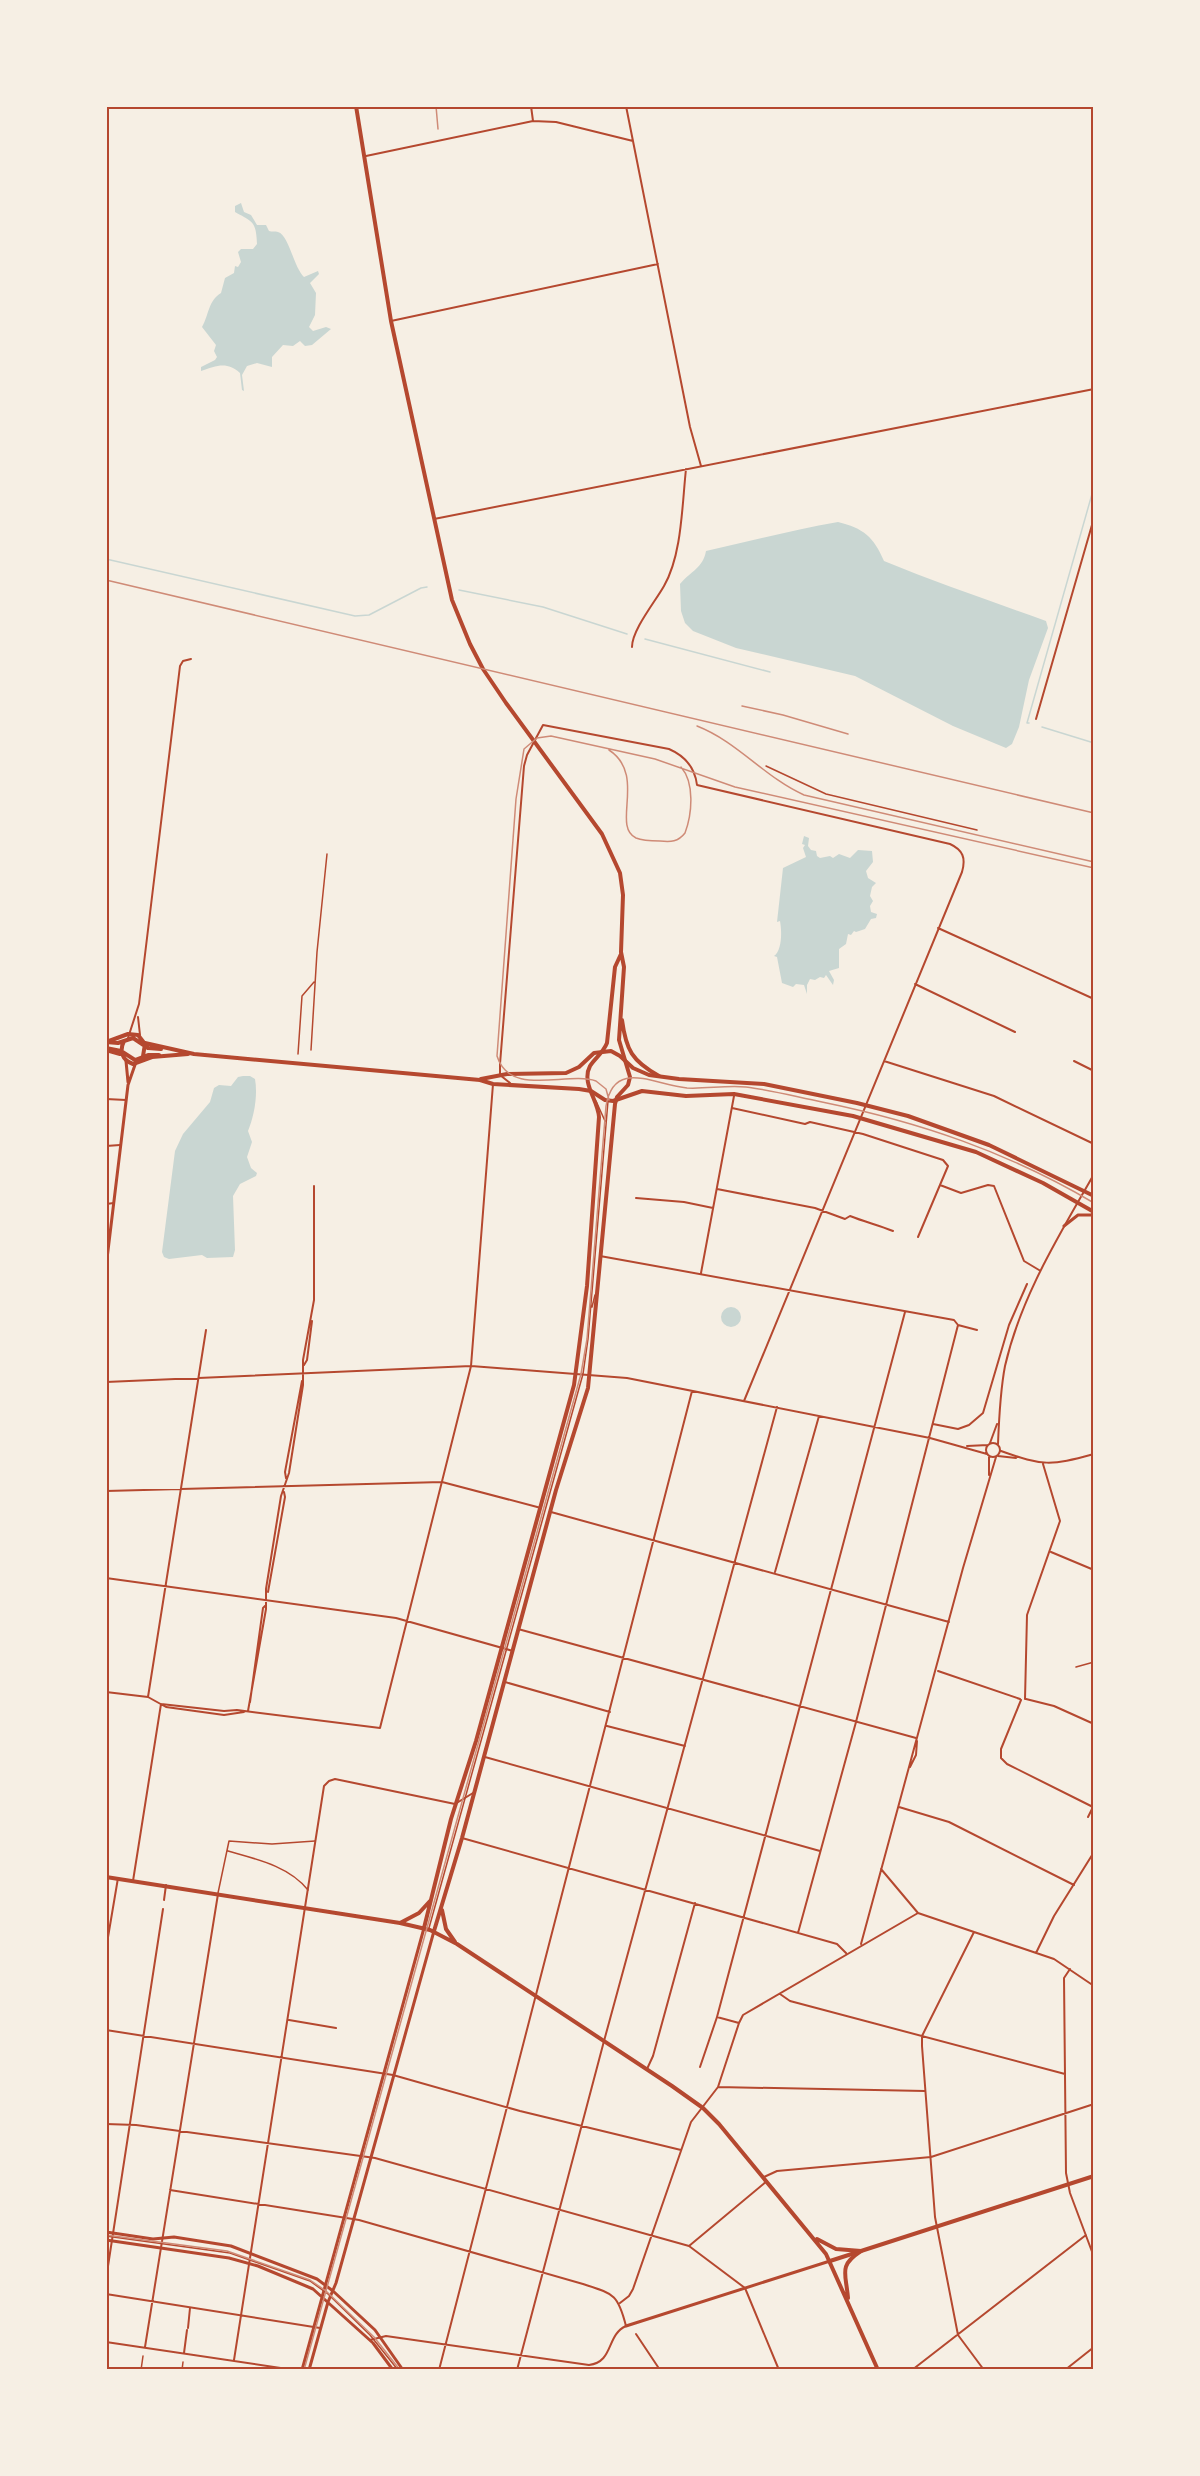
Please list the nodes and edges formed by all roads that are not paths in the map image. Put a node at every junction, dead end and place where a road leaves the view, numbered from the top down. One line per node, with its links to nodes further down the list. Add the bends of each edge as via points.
1 (356, 106): 6 (main road)
2 (531, 106): 4 (street)
3 (626, 106): 5 (street)
4 (534, 121): 5 (street, via 556,122); 6 (street)
5 (633, 141): 7 (street)
6 (363, 157): 8 (main road)
7 (658, 264): 8 (street); 10 (street)
8 (391, 321): 13 (main road)
9 (1094, 389): 10 (street)
10 (701, 466): 11 (street)
11 (686, 469): 13 (street); 14 (street, via 675,561)
12 (1094, 518): 16 (street)
13 (434, 519): 21 (main road, via 452,600 483,669 602,834 614,857 624,914)
14 (632, 647)
15 (191, 659): 26 (street, via 180,666)
16 (1036, 719)
17 (766, 766): 18 (street, via 826,794)
18 (977, 830)
19 (327, 855): 22 (street)
20 (938, 928): 23 (street); 24 (street); 46 (street, via 965,863 961,852 950,844 697,785 689,764 669,749 544,724 524,766)
21 (621, 952): 25 (main road, via 624,967); 34 (main road, via 615,967 610,1030)
22 (315, 982): 33 (street); 37 (street, via 302,996)
23 (915, 984): 27 (street); 41 (street)
24 (1094, 999)
25 (620, 1010): 43 (main road, via 619,1040); 47 (main road, via 624,1038 632,1056)
26 (138, 1014): 28 (street); 29 (street)
27 (1015, 1032)
28 (140, 1036): 29 (main road); 31 (main road)
29 (128, 1038): 30 (main road); 30 (main road); 31 (main road); 35 (main road)
30 (106, 1042)
31 (146, 1045): 36 (main road); 39 (main road)
32 (106, 1049): 35 (main road)
33 (311, 1050)
34 (604, 1051): 43 (main road, via 617,1054); 46 (main road, via 594,1053 566,1073); 52 (main road, via 588,1070)
35 (121, 1053): 39 (main road); 40 (main road)
36 (194, 1054): 38 (main road); 48 (main road)
37 (298, 1054)
38 (163, 1055): 39 (main road); 44 (main road)
39 (140, 1058): 44 (street)
40 (126, 1061): 44 (main road); 49 (street)
41 (884, 1061): 59 (street); 64 (street, via 994,1096)
42 (1074, 1061): 45 (street)
43 (626, 1062): 47 (main road); 58 (main road, via 630,1080)
44 (135, 1064): 49 (street)
45 (1094, 1071)
46 (500, 1075): 48 (main road); 51 (street)
47 (659, 1076): 59 (main road, via 747,1082)
48 (480, 1080): 50 (main road)
49 (128, 1083): 56 (street)
50 (493, 1084): 51 (main road); 95 (street)
51 (512, 1085): 52 (main road)
52 (591, 1091): 54 (main road); 57 (main road)
53 (734, 1094): 58 (main road, via 686,1096 642,1091); 60 (street); 61 (main road)
54 (594, 1097): 62 (street); 97 (main road, via 599,1117 593,1211)
55 (106, 1099): 56 (street)
56 (126, 1100): 65 (street)
57 (608, 1101): 58 (main road); 62 (street)
58 (616, 1101): 83 (main road)
59 (866, 1105): 61 (street); 71 (main road, via 989,1145)
60 (732, 1108): 63 (street); 70 (street)
61 (861, 1118): 63 (street); 74 (main road, via 976,1152)
62 (606, 1125): 90 (street)
63 (855, 1131): 68 (street, via 944,1160 948,1166); 78 (street)
64 (1094, 1144)
65 (120, 1145): 66 (street); 75 (street)
66 (106, 1146)
67 (1094, 1174): 71 (street)
68 (940, 1185): 82 (street); 85 (street, via 961,1193 994,1186 1024,1261)
69 (314, 1186): 96 (street, via 315,1294)
70 (717, 1189): 77 (street); 78 (street)
71 (1084, 1191): 72 (main road); 74 (street)
72 (1094, 1196)
73 (636, 1198): 77 (street)
74 (1078, 1202): 79 (main road); 80 (street)
75 (114, 1203): 76 (street); 84 (street)
76 (106, 1204)
77 (713, 1208): 86 (street)
78 (821, 1210): 81 (street); 89 (street)
79 (1094, 1214): 80 (street, via 1078,1215)
80 (1064, 1226): 85 (street)
81 (893, 1231)
82 (918, 1237)
83 (600, 1256): 86 (street); 88 (main road)
84 (106, 1268)
85 (1040, 1270): 106 (street, via 1009,1351)
86 (702, 1273): 89 (street)
87 (1027, 1284): 107 (street, via 1009,1325 983,1413 958,1429)
88 (598, 1286): 90 (street); 99 (main road)
89 (789, 1290): 91 (street); 103 (street)
90 (591, 1311): 98 (street)
91 (905, 1312): 92 (street, via 954,1320); 108 (street)
92 (958, 1325): 94 (street); 107 (street)
93 (206, 1330): 100 (street)
94 (977, 1330)
95 (471, 1366): 96 (street); 97 (street); 120 (street)
96 (303, 1374): 100 (street); 121 (street)
97 (576, 1374): 98 (street); 124 (main road)
98 (583, 1374): 99 (street); 140 (street)
99 (590, 1375): 102 (street); 125 (main road)
100 (199, 1378): 101 (street); 122 (street)
101 (106, 1382)
102 (692, 1391): 103 (street); 126 (street)
103 (744, 1401): 104 (street)
104 (777, 1407): 105 (street); 128 (street)
105 (819, 1416): 108 (street); 130 (street)
106 (998, 1421): 110 (street); 111 (street)
107 (933, 1424): 109 (street)
108 (875, 1427): 109 (street); 133 (street)
109 (930, 1438): 112 (street); 135 (street)
110 (989, 1444): 111 (street); 112 (street); 115 (street)
111 (998, 1444): 113 (street)
112 (964, 1446): 115 (street)
113 (1001, 1451): 116 (street); 117 (street)
114 (1094, 1454): 118 (street)
115 (988, 1455): 116 (street); 119 (street)
116 (997, 1457): 117 (street); 119 (street)
117 (1022, 1459): 118 (street)
118 (1043, 1464): 127 (street, via 1060,1521)
119 (989, 1478): 137 (street)
120 (442, 1482): 121 (street); 124 (street); 136 (street)
121 (285, 1486): 122 (street); 134 (street)
122 (181, 1488): 123 (street); 132 (street)
123 (106, 1491)
124 (541, 1508): 139 (main road)
125 (551, 1512): 126 (street); 138 (main road)
126 (653, 1540): 128 (street); 142 (street)
127 (1051, 1552): 129 (street); 150 (street, via 1027,1616)
128 (735, 1563): 130 (street); 146 (street)
129 (1094, 1570)
130 (775, 1573): 133 (street)
131 (106, 1578): 132 (street)
132 (165, 1586): 134 (street); 149 (street)
133 (831, 1589): 135 (street); 152 (street)
134 (267, 1600): 136 (street); 153 (street)
135 (886, 1604): 137 (street); 155 (street)
136 (407, 1621): 139 (street); 153 (street, via 380,1728)
137 (949, 1622): 145 (street)
138 (518, 1629): 141 (main road); 142 (street)
139 (501, 1647): 140 (street); 162 (main road)
140 (507, 1649): 141 (street); 161 (street)
141 (513, 1651): 147 (main road)
142 (623, 1658): 146 (street); 154 (street)
143 (1094, 1662): 144 (street)
144 (1076, 1667)
145 (937, 1671): 150 (street); 158 (street)
146 (703, 1680): 152 (street); 159 (street)
147 (505, 1682): 154 (street); 160 (main road)
148 (106, 1692): 149 (street)
149 (148, 1697): 151 (street)
150 (1023, 1700): 156 (street, via 1037,1700); 169 (street, via 1001,1749 1001,1758 1093,1807)
151 (161, 1704): 153 (street); 180 (street)
152 (799, 1707): 155 (street); 170 (street)
153 (248, 1712)
154 (610, 1712): 157 (street)
155 (856, 1722): 158 (street); 174 (street)
156 (1094, 1724)
157 (607, 1726): 159 (street); 163 (street)
158 (916, 1738): 168 (street, via 917,1751)
159 (685, 1746): 167 (street)
160 (484, 1756): 163 (street); 164 (main road)
161 (474, 1768): 162 (street); 165 (street)
162 (463, 1777): 166 (main road)
163 (591, 1786): 167 (street); 176 (street)
164 (473, 1792): 165 (street); 171 (main road)
165 (465, 1799): 166 (street); 195 (street)
166 (455, 1804): 172 (street, via 335,1779 324,1786); 187 (main road)
167 (669, 1807): 170 (street); 183 (street)
168 (899, 1807): 177 (street); 181 (street, via 949,1822)
169 (1088, 1817)
170 (766, 1836): 174 (street); 193 (street)
171 (462, 1838): 176 (street); 191 (main road)
172 (316, 1841): 173 (street, via 229,1841); 184 (street)
173 (227, 1850): 184 (street, via 268,1862 295,1876); 185 (street)
174 (820, 1851): 197 (street)
175 (1094, 1851): 181 (street)
176 (570, 1869): 183 (street); 206 (street)
177 (881, 1869): 192 (street); 199 (street)
178 (106, 1876): 179 (main road)
179 (118, 1878): 180 (main road); 200 (street)
180 (133, 1881): 182 (main road)
181 (1074, 1885): 202 (street)
182 (166, 1886): 185 (main road); 186 (street)
183 (646, 1890): 188 (street); 214 (street)
184 (308, 1891): 190 (street)
185 (218, 1894): 190 (main road); 215 (street)
186 (164, 1900)
187 (431, 1900): 194 (main road, via 419,1913); 195 (main road)
188 (695, 1903): 193 (street); 218 (street)
189 (163, 1909): 212 (street)
190 (306, 1909): 194 (main road); 208 (street)
191 (442, 1909): 195 (main road); 198 (main road, via 446,1929)
192 (918, 1912): 196 (street); 199 (street)
193 (744, 1917): 197 (street); 207 (street)
194 (400, 1923): 195 (main road)
195 (429, 1930): 198 (main road); 219 (street); 221 (street)
196 (974, 1932): 202 (street); 213 (street)
197 (798, 1933): 201 (street, via 837,1944)
198 (457, 1944): 206 (main road)
199 (861, 1944): 201 (street)
200 (106, 1949)
201 (846, 1953): 205 (street)
202 (1036, 1953): 203 (street)
203 (1070, 1969): 204 (street); 220 (street, via 1064,1978)
204 (1094, 1986)
205 (780, 1994): 209 (street, via 743,2015); 213 (street, via 790,2001)
206 (537, 1996): 214 (main road); 225 (street)
207 (717, 2017): 209 (street); 217 (street)
208 (289, 2020): 210 (street); 216 (street)
209 (739, 2023): 222 (street)
210 (336, 2028)
211 (106, 2030): 212 (street)
212 (144, 2036): 215 (street); 229 (street)
213 (922, 2036): 220 (street); 223 (street)
214 (604, 2041): 218 (main road); 230 (street)
215 (193, 2044): 216 (street); 231 (street)
216 (282, 2058): 219 (street); 232 (street)
217 (700, 2067)
218 (647, 2069): 226 (main road)
219 (384, 2074): 221 (street); 234 (street)
220 (1065, 2074): 227 (street)
221 (393, 2075): 225 (street); 235 (street)
222 (718, 2087): 223 (street); 226 (street)
223 (926, 2091): 236 (street)
224 (1094, 2104): 227 (street)
225 (508, 2107): 230 (street); 241 (street)
226 (703, 2108): 233 (street, via 691,2122); 238 (main road)
227 (1065, 2114): 236 (street); 239 (street)
228 (106, 2124): 229 (street)
229 (130, 2124): 231 (street); 250 (street)
230 (581, 2125): 233 (street); 243 (street)
231 (180, 2131): 232 (street); 240 (street)
232 (268, 2143): 234 (street); 242 (street)
233 (681, 2150): 247 (street)
234 (361, 2156): 235 (street); 244 (street)
235 (370, 2157): 241 (street); 245 (street)
236 (931, 2157): 238 (street, via 777,2171); 246 (street)
237 (1094, 2176): 239 (main road)
238 (766, 2179): 251 (main road); 253 (street)
239 (1068, 2184): 246 (main road); 248 (street)
240 (170, 2190): 242 (street); 252 (street)
241 (486, 2190): 243 (street); 255 (street)
242 (259, 2204): 244 (street); 256 (street)
243 (559, 2210): 247 (street); 262 (street)
244 (344, 2218): 245 (street); 264 (street)
245 (353, 2219): 255 (street); 267 (street)
246 (937, 2226): 254 (main road); 281 (street)
247 (652, 2235): 253 (street); 274 (street, via 633,2289)
248 (1086, 2235): 257 (street); 281 (street)
249 (106, 2236): 250 (street); 250 (street)
250 (113, 2237): 252 (street); 252 (street); 263 (street)
251 (814, 2237): 254 (main road, via 836,2249); 258 (main road)
252 (162, 2243): 256 (street, via 174,2237 231,2246); 259 (street); 271 (street)
253 (689, 2246): 265 (street)
254 (861, 2251): 258 (main road); 273 (main road, via 845,2265)
255 (471, 2252): 262 (street); 285 (street)
256 (251, 2254): 259 (street); 261 (street)
257 (1094, 2257)
258 (830, 2261): 265 (street); 273 (main road)
259 (250, 2262): 260 (street); 269 (street); 276 (street)
260 (284, 2272): 261 (street); 266 (street)
261 (298, 2272): 264 (street)
262 (543, 2273): 274 (street, via 609,2294); 290 (street)
263 (106, 2279)
264 (324, 2284): 266 (street); 267 (street)
265 (745, 2288): 278 (street); 306 (street)
266 (323, 2290): 269 (street); 270 (street)
267 (333, 2291): 270 (street); 282 (street)
268 (106, 2295): 271 (street)
269 (322, 2296): 272 (street); 277 (street)
270 (331, 2297): 272 (street); 283 (street)
271 (153, 2302): 275 (street); 287 (street)
272 (328, 2302): 279 (street); 283 (street)
273 (849, 2302): 307 (main road)
274 (620, 2303): 278 (street)
275 (190, 2307): 276 (street); 288 (street)
276 (241, 2315): 277 (street); 291 (street)
277 (314, 2326): 279 (street); 298 (street)
278 (626, 2326): 293 (street, via 615,2335)
279 (321, 2329): 299 (street)
280 (636, 2334): 305 (street)
281 (958, 2335): 308 (street); 309 (street)
282 (379, 2336): 283 (street); 285 (street); 302 (street)
283 (372, 2339): 300 (street); 301 (street)
284 (106, 2343): 287 (street)
285 (446, 2345): 290 (street); 303 (street)
286 (1094, 2347): 310 (street)
287 (145, 2348): 288 (street)
288 (184, 2353): 291 (street)
289 (143, 2356): 295 (street)
290 (521, 2356): 293 (street); 304 (street)
291 (234, 2360): 297 (street)
292 (183, 2362): 296 (street)
293 (600, 2363): 294 (street)
294 (601, 2369)
295 (141, 2370)
296 (182, 2370)
297 (294, 2370)
298 (302, 2370)
299 (309, 2370)
300 (393, 2370)
301 (398, 2370)
302 (403, 2370)
303 (440, 2370)
304 (517, 2370)
305 (660, 2370)
306 (779, 2370)
307 (878, 2370)
308 (912, 2370)
309 (984, 2370)
310 (1065, 2370)

